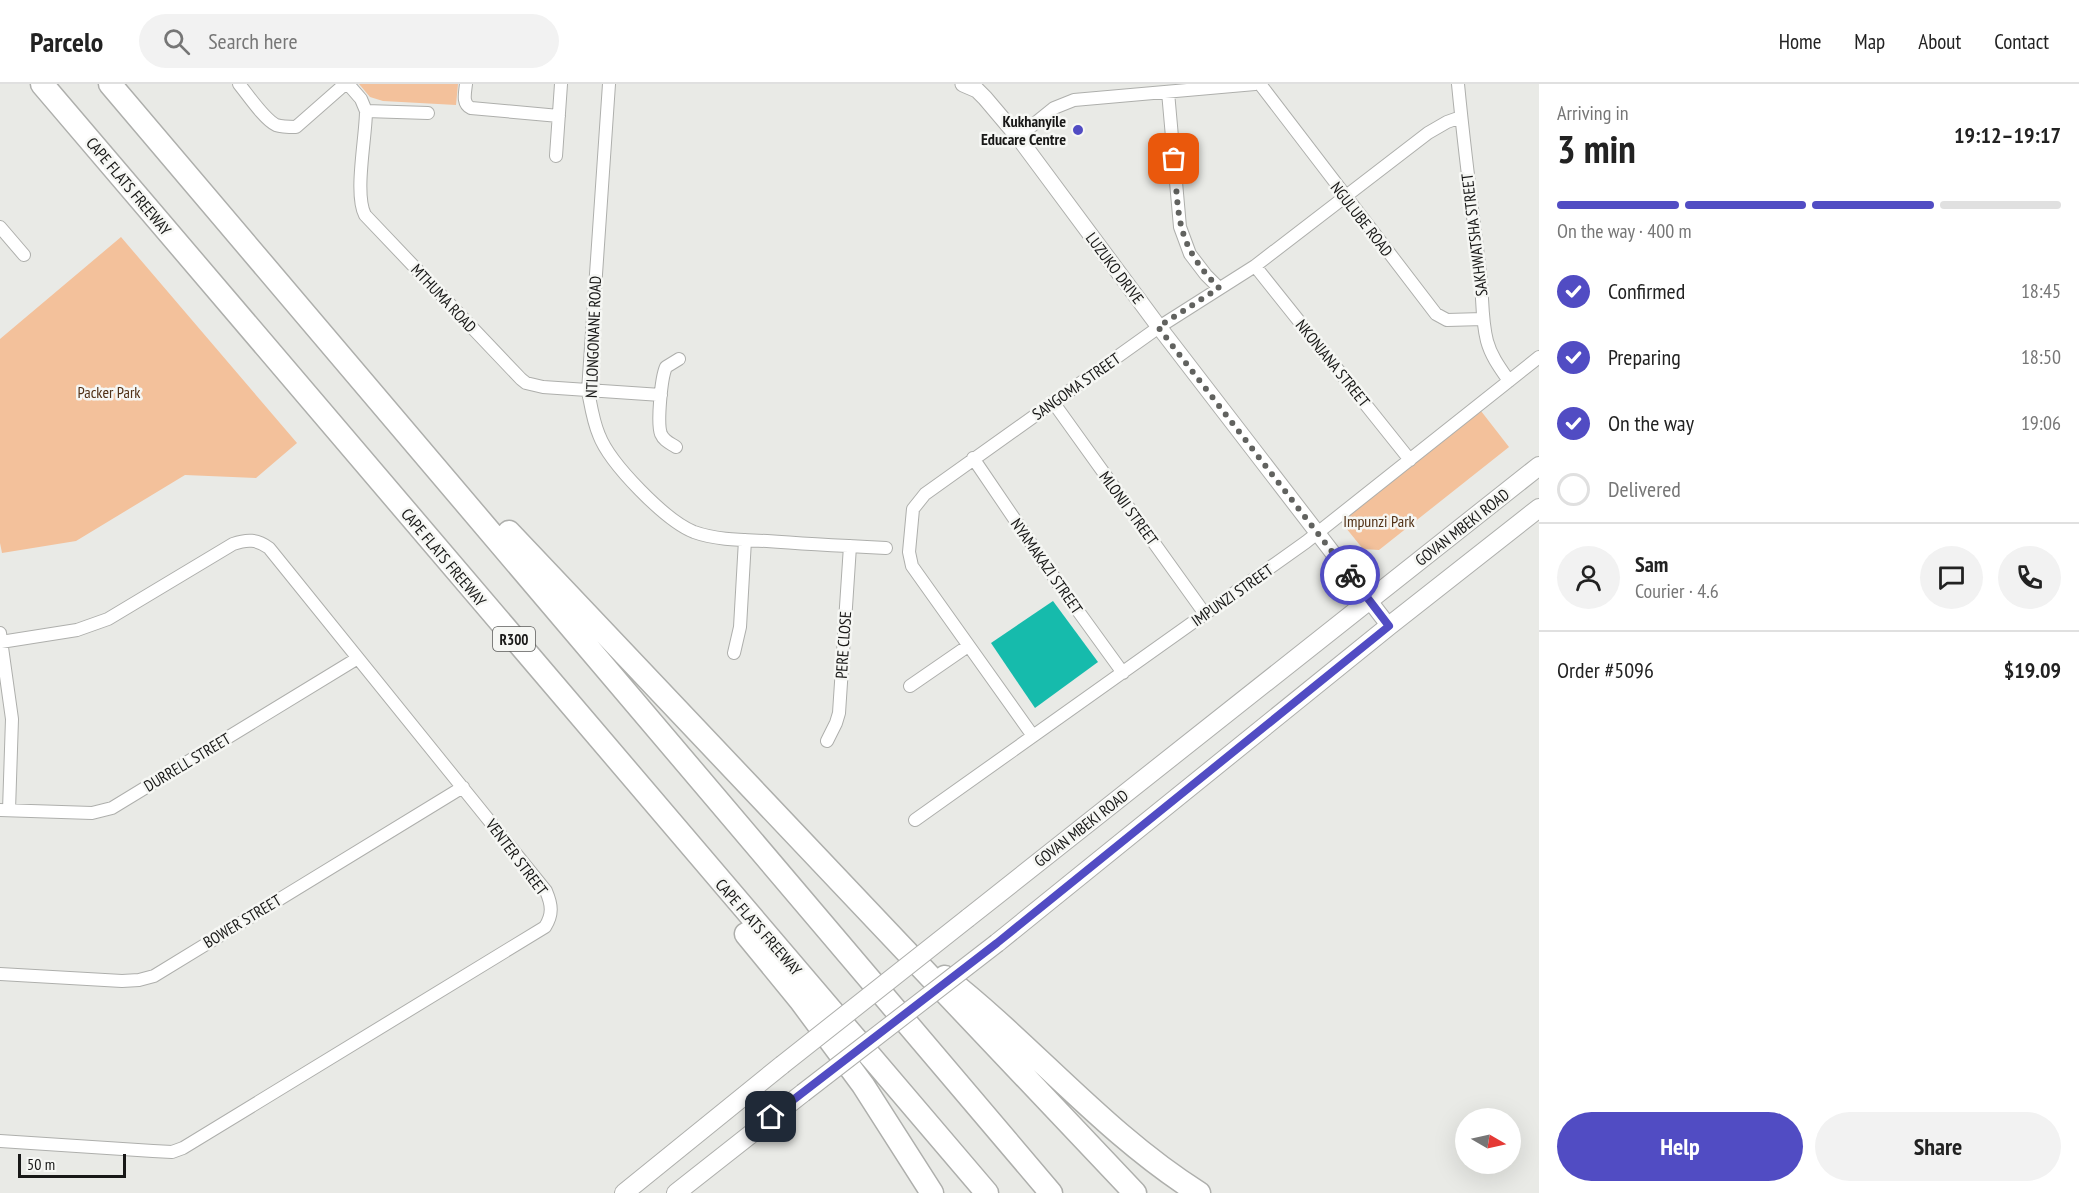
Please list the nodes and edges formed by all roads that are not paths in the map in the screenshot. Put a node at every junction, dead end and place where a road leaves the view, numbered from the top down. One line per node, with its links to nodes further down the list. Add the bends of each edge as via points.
1 (42, 84): 51 (highway, CAPE FLATS FREEWAY / R300)
2 (110, 84): 32 (highway)
3 (239, 84): 4 (street, via 276,125 296,127)
4 (346, 84): 13 (street, via 361,99)
5 (466, 84): 15 (street, via 465,102 476,110)
6 (561, 84): 15 (street)
7 (609, 84): 29 (street, NTLONGONANE ROAD)
8 (963, 84): 17 (street, LUZUKO DRIVE, via 977,90)
9 (1258, 84): 11 (street); 19 (street, NGULUBE ROAD)
10 (1458, 84): 16 (street, SAKHWATSHA STREET)
11 (1234, 85): 12 (street)
12 (1168, 92): 17 (street, via 1064,103); 23 (street, via 1180,227 1191,254)
13 (366, 111): 14 (street); 29 (street, MTHUMA ROAD, via 361,191 365,215 526,383)
14 (428, 113)
15 (559, 116): 18 (street)
16 (1461, 117): 19 (street, SANGOMA STREET, via 1428,133); 24 (street, SAKHWATSHA STREET)
17 (1018, 138): 25 (street, LUZUKO DRIVE)
18 (556, 156)
19 (1345, 196): 22 (street, SANGOMA STREET); 24 (street, NGULUBE ROAD, via 1436,314 1447,320)
20 (0, 228): 21 (street)
21 (24, 255)
22 (1255, 266): 23 (street, SANGOMA STREET); 35 (street, NKONJANA STREET)
23 (1219, 288): 25 (street, SANGOMA STREET)
24 (1483, 319): 28 (street, SAKHWATSHA STREET, via 1495,362)
25 (1158, 327): 31 (street, SANGOMA STREET); 38 (street, LUZUKO DRIVE)
26 (1539, 357): 28 (street, IMPUNZI STREET)
27 (679, 358): 30 (street, via 666,367)
28 (1509, 381): 35 (street, IMPUNZI STREET)
29 (588, 391): 30 (street, MTHUMA ROAD); 39 (street, NTLONGONANE ROAD, via 599,438 613,459 666,514 695,532)
30 (661, 395): 33 (street, via 660,429 665,440)
31 (1053, 402): 34 (street, SANGOMA STREET); 43 (street, MLONJI STREET)
32 (405, 430): 57 (highway, via 470,491); 64 (highway)
33 (676, 447)
34 (973, 458): 46 (street, SANGOMA STREET, via 917,502 909,552 912,566); 49 (street, NYAMAKAZI STREET)
35 (1410, 460): 38 (street, IMPUNZI STREET)
36 (1539, 466): 42 (main road, GOVAN MBEKI ROAD)
37 (1539, 508): 44 (main road, GOVAN MBEKI ROAD)
38 (1317, 533): 42 (street, LUZUKO DRIVE); 43 (street, IMPUNZI STREET)
39 (745, 540): 40 (street, NTLONGONANE ROAD); 47 (street, via 740,627)
40 (850, 546): 41 (street, NTLONGONANE ROAD); 53 (street, PERE CLOSE, via 838,713)
41 (886, 548)
42 (1369, 599): 44 (street, LUZUKO DRIVE); 60 (main road, GOVAN MBEKI ROAD, bridge)
43 (1205, 614): 49 (street, IMPUNZI STREET)
44 (1389, 626): 61 (main road, GOVAN MBEKI ROAD, bridge, via 997,943)
45 (1, 638): 48 (street, VENTER STREET, via 93,626 233,544 253,540 269,548); 55 (street, via 12,720)
46 (968, 646): 50 (street); 52 (street, SANGOMA STREET)
47 (734, 653)
48 (358, 658): 54 (street, VENTER STREET); 55 (street, DURRELL STREET, via 112,808 92,813)
49 (1123, 672): 52 (street, IMPUNZI STREET)
50 (910, 686)
51 (562, 695): 62 (highway, via 647,816 800,1000 863,1085); 63 (highway, CAPE FLATS FREEWAY / R300)
52 (1033, 736): 56 (street, IMPUNZI STREET)
53 (827, 741)
54 (463, 787): 58 (street, BOWER STREET, via 154,976 122,981); 59 (street, VENTER STREET, via 546,891 552,911 544,927 183,1148 172,1152)
55 (4, 810)
56 (915, 820)
57 (885, 930): 65 (highway); 66 (highway, via 977,1002 1138,1148)
58 (0, 974)
59 (0, 1141)
60 (624, 1193)
61 (676, 1193)
62 (932, 1193)
63 (987, 1193)
64 (1051, 1193)
65 (1135, 1193)
66 (1199, 1193)

